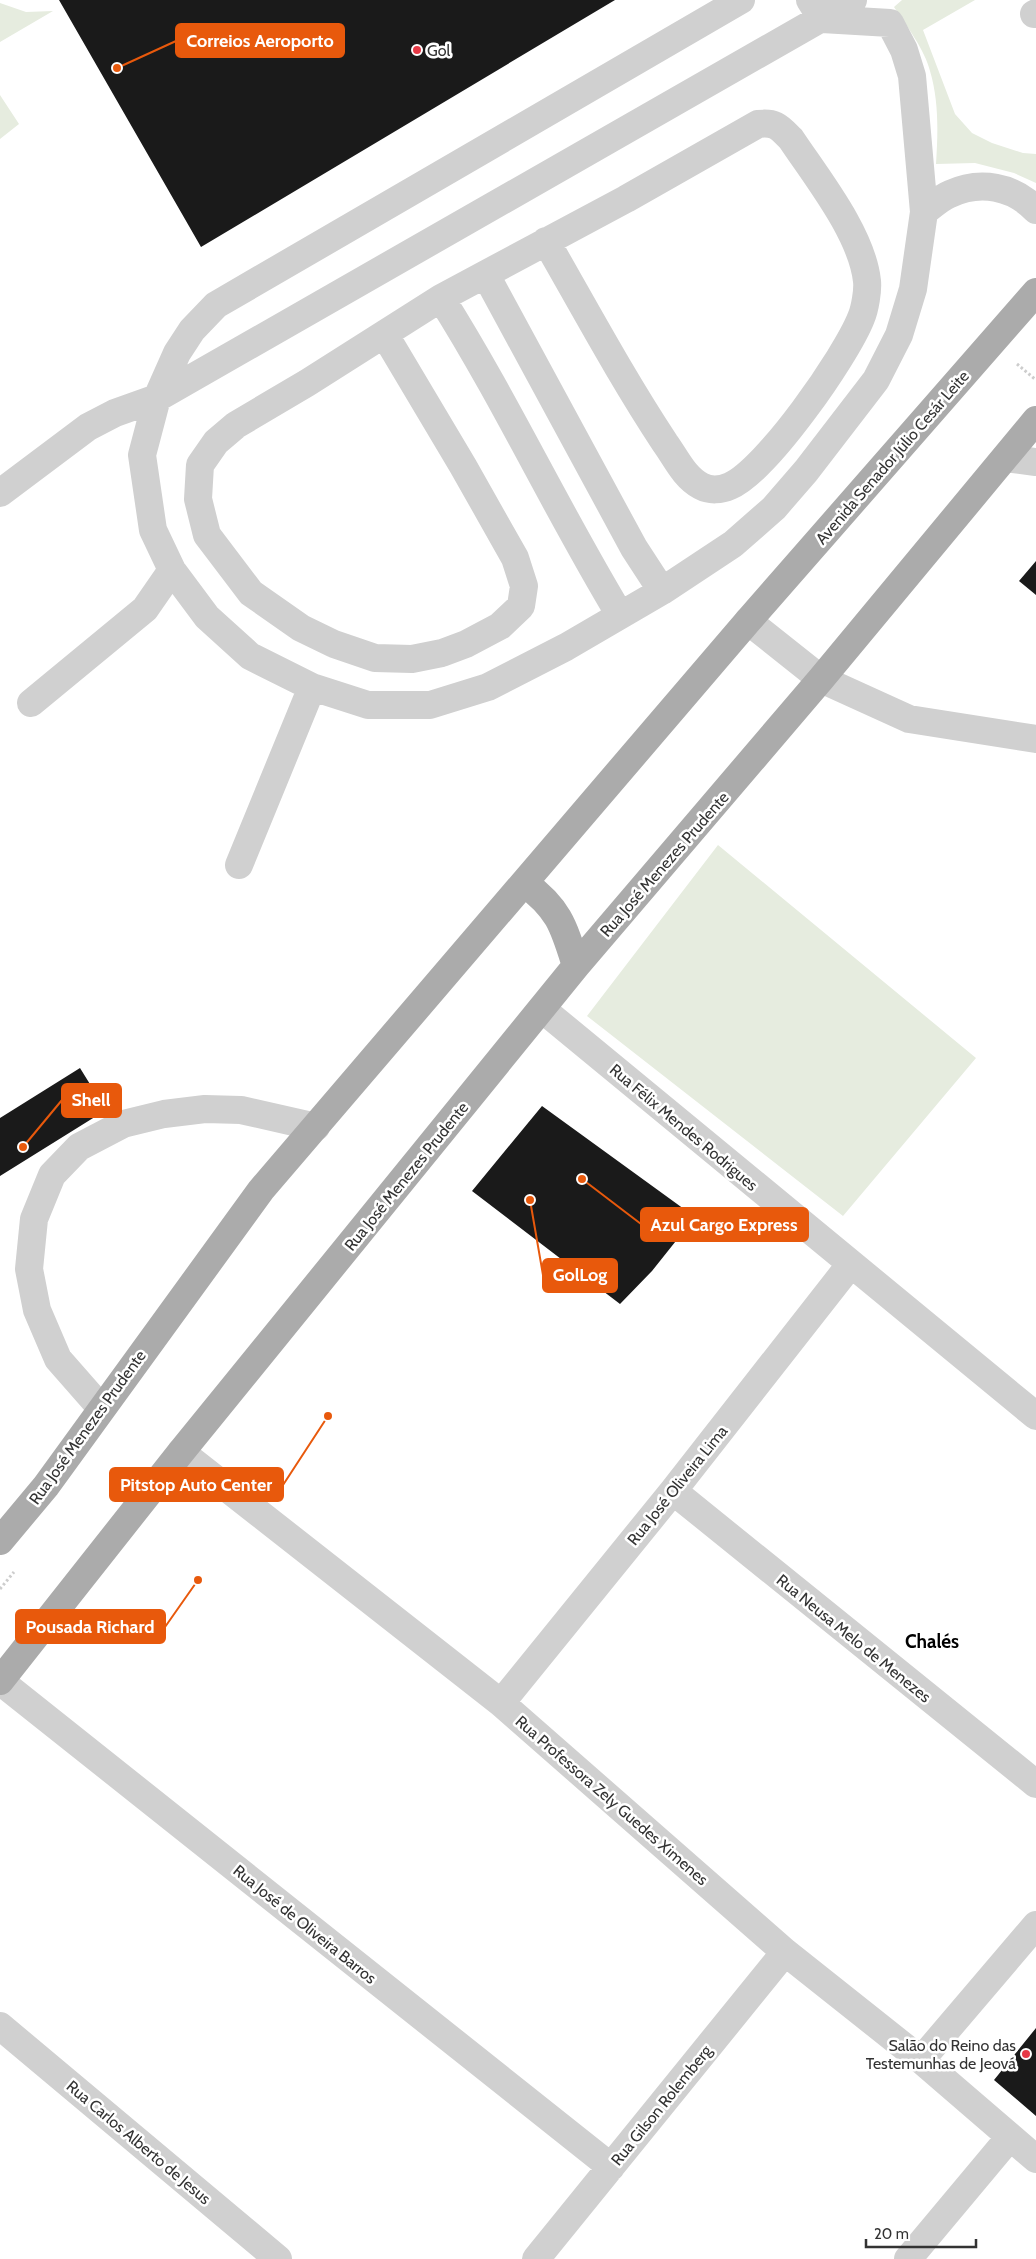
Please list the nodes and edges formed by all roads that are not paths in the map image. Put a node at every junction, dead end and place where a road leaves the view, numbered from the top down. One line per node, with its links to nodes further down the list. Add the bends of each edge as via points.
1 (741, 0): 11 (street, via 216,306 192,330 177,353)
2 (853, 0): 3 (street)
3 (816, 10): 5 (street, via 890,23 904,50 912,76); 11 (street)
4 (1036, 210): 5 (street, via 1024,197 996,187 974,186 949,194)
5 (924, 212): 17 (street, via 912,289 899,335 876,380 774,508 733,544)
6 (546, 242): 6 (street, via 758,124 771,123 791,139 848,227 863,258 868,282 862,317 817,392 757,466 731,486 716,490 702,487 689,477 652,422); 7 (street)
7 (486, 274): 9 (street); 17 (street, via 634,548)
8 (1036, 292): 19 (main road, Avenida Senador Júlio Cesár Leite)
9 (441, 298): 10 (street); 18 (street, via 475,353)
10 (385, 335): 10 (street, via 236,425 216,442 200,465 198,499 207,535 251,593 301,628 334,644 375,658 412,658 442,653 500,626 521,606 524,586 515,558)
11 (157, 398): 15 (street, via 115,412 88,427); 16 (street, via 142,455 153,530)
12 (1036, 420): 13 (main road)
13 (1005, 458): 14 (street); 20 (main road)
14 (1036, 462)
15 (0, 493)
16 (172, 570): 21 (street, via 207,616 250,656); 22 (street, via 145,609)
17 (662, 591): 18 (street)
18 (620, 615): 21 (street, via 488,687 430,705 368,705)
19 (748, 621): 20 (street); 25 (main road, Rua José Menezes Prudente)
20 (821, 680): 23 (street, via 909,719); 26 (main road, Rua José Menezes Prudente)
21 (312, 687): 24 (street)
22 (31, 703)
23 (1036, 739)
24 (239, 865)
25 (524, 883): 26 (main road, via 541,895 556,913 567,935); 28 (main road, Rua José Menezes Prudente)
26 (576, 966): 27 (main road, Rua José Menezes Prudente)
27 (542, 1009): 29 (street, Rua Félix Mendes Rodrigues); 32 (main road, Rua José Menezes Prudente)
28 (316, 1127): 30 (main road, Rua José Menezes Prudente, via 261,1190); 30 (street, via 241,1110 205,1109 164,1114 123,1124 80,1147 52,1175 34,1219 29,1270 37,1310 58,1360)
29 (850, 1265): 31 (street, Rua Félix Mendes Rodrigues); 33 (street, Rua José Oliveira Lima)
30 (101, 1408): 34 (main road, Rua José Menezes Prudente, via 46,1486)
31 (1036, 1416)
32 (181, 1452): 35 (main road, Rua José Menezes Prudente); 36 (street, Rua Professora Zely Guedes Ximenes)
33 (673, 1491): 36 (street, Rua José Oliveira Lima); 37 (street, Rua Neusa Melo de Menezes)
34 (0, 1541)
35 (0, 1681): 44 (street, Rua José de Oliveira Barros)
36 (501, 1703): 39 (street, Rua Professora Zely Guedes Ximenes)
37 (1036, 1784)
38 (1036, 1925): 41 (street)
39 (785, 1952): 41 (street, Rua Professora Zely Guedes Ximenes); 44 (street, Rua Gilson Rolemberg)
40 (0, 2026): 45 (street, Rua Carlos Alberto de Jesus)
41 (921, 2060): 42 (street, Rua Professora Zely Guedes Ximenes)
42 (1010, 2137): 43 (street, Rua Professora Zely Guedes Ximenes); 47 (street)
43 (1036, 2159)
44 (611, 2168): 46 (street, Rua Gilson Rolemberg)
45 (278, 2259)
46 (536, 2259)
47 (908, 2259)

